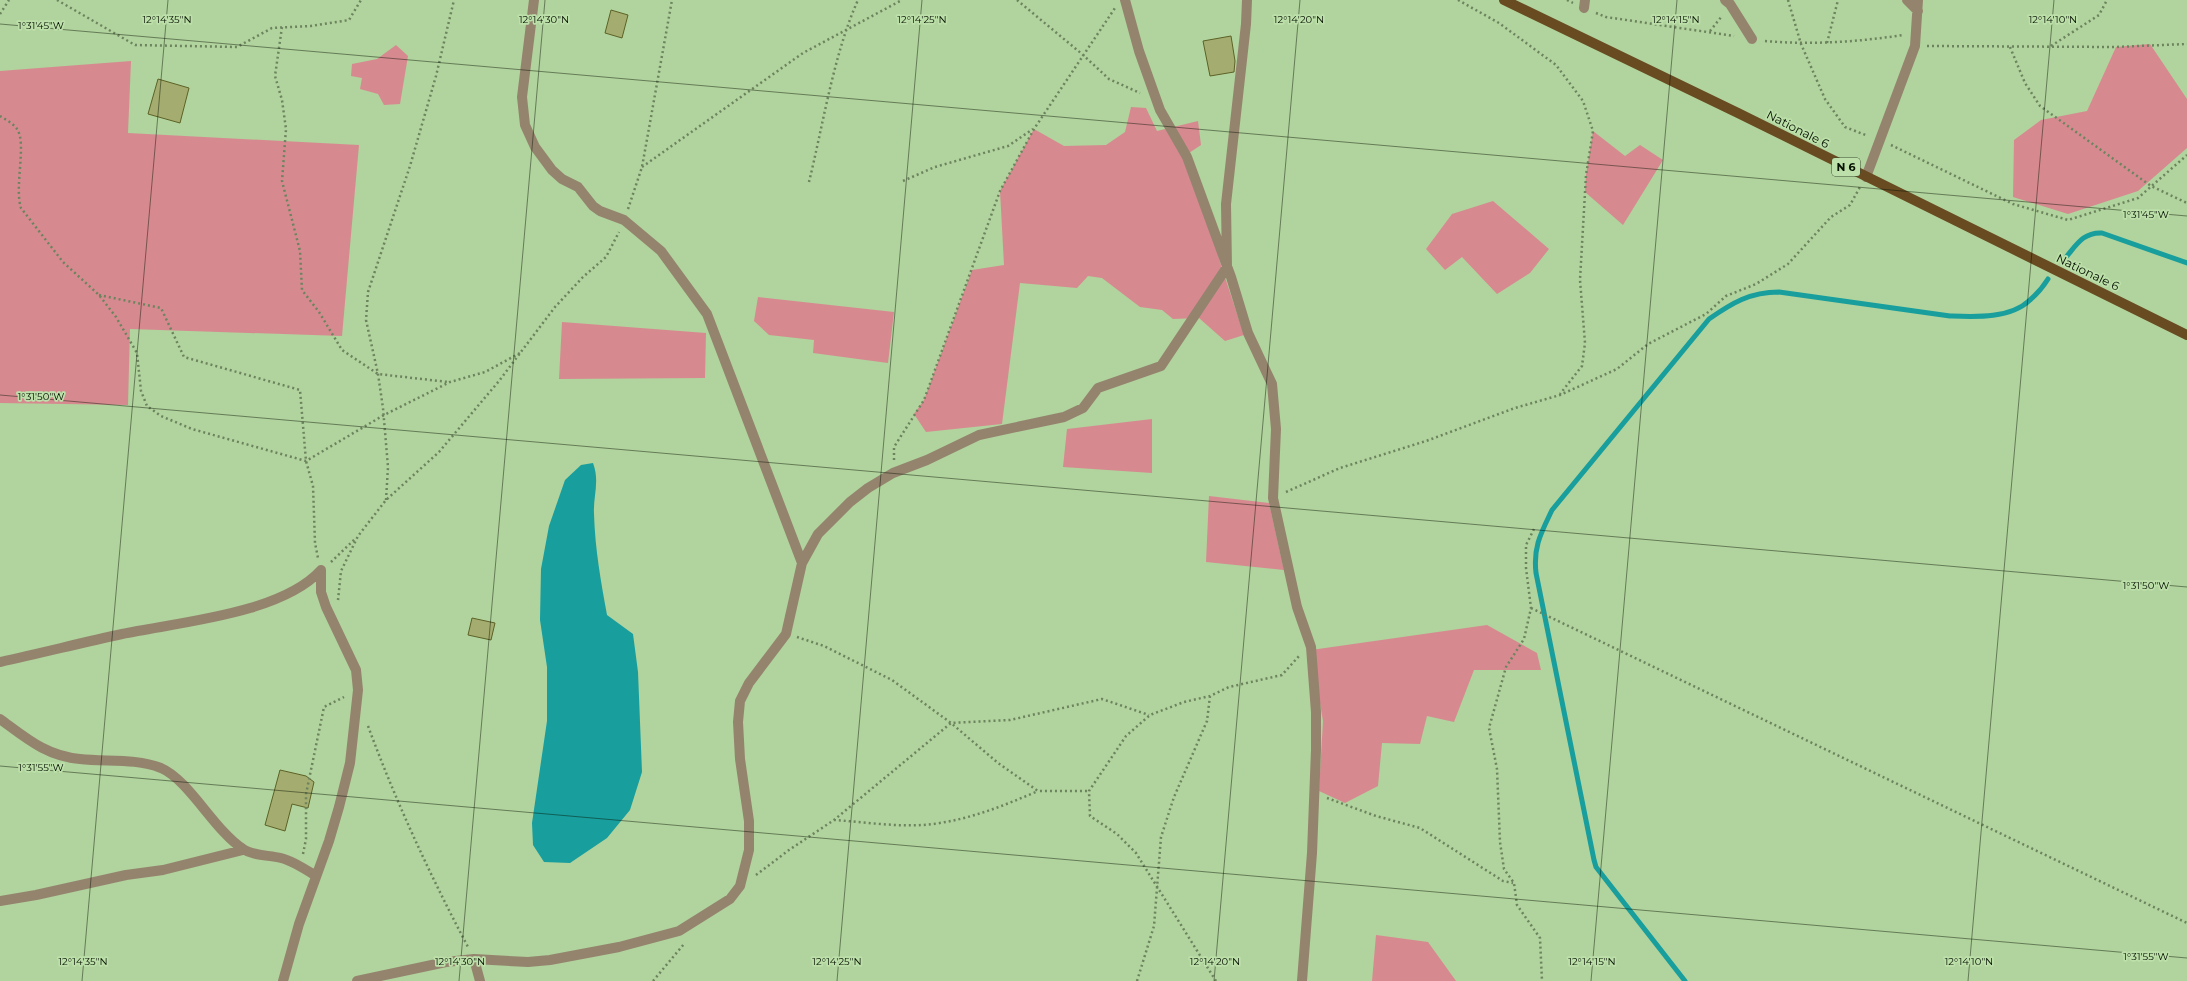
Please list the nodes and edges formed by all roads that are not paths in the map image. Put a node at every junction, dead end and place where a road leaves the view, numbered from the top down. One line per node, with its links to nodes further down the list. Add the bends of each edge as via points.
1 (534, 0): 13 (street, via 522,97 525,125 552,170 562,179 578,187 593,206 624,220 661,251 707,314)
2 (1247, 0): 11 (street, via 1226,204)
3 (1504, 0): 10 (main road, Nationale 6 / N 6)
4 (1725, 0): 9 (street)
5 (1907, 0): 8 (street)
6 (1918, 0): 8 (street)
7 (1121, 2): 11 (street, via 1160,110 1187,157)
8 (1918, 11): 10 (street, via 1914,46)
9 (1752, 40)
10 (1866, 177): 12 (main road, Nationale 6 / N 6)
11 (1227, 267): 13 (street, via 1161,366 1098,388 1083,408 1064,417 979,435 893,473 868,488 832,518 818,534); 23 (street, via 1248,333 1272,384 1276,429 1273,498 1297,607 1310,643 1316,712 1314,794)
12 (2187, 336)
13 (802, 563): 19 (street, via 786,634 749,683 740,701 740,759 749,821 749,850 740,886 730,899 696,922 661,937 550,960 528,962)
14 (0, 662): 17 (street, via 93,640 221,615 272,601 311,581 321,570 321,592 356,670 358,690 350,763 329,841)
15 (0, 719): 16 (street, via 25,739 43,749 79,759 146,763 163,769 178,780 215,823)
16 (243, 850): 17 (street, via 282,858); 18 (street, via 163,870)
17 (316, 876): 20 (street)
18 (0, 900)
19 (474, 959): 21 (street, via 446,962); 22 (street)
20 (283, 981)
21 (357, 981)
22 (480, 981)
23 (1302, 981)

